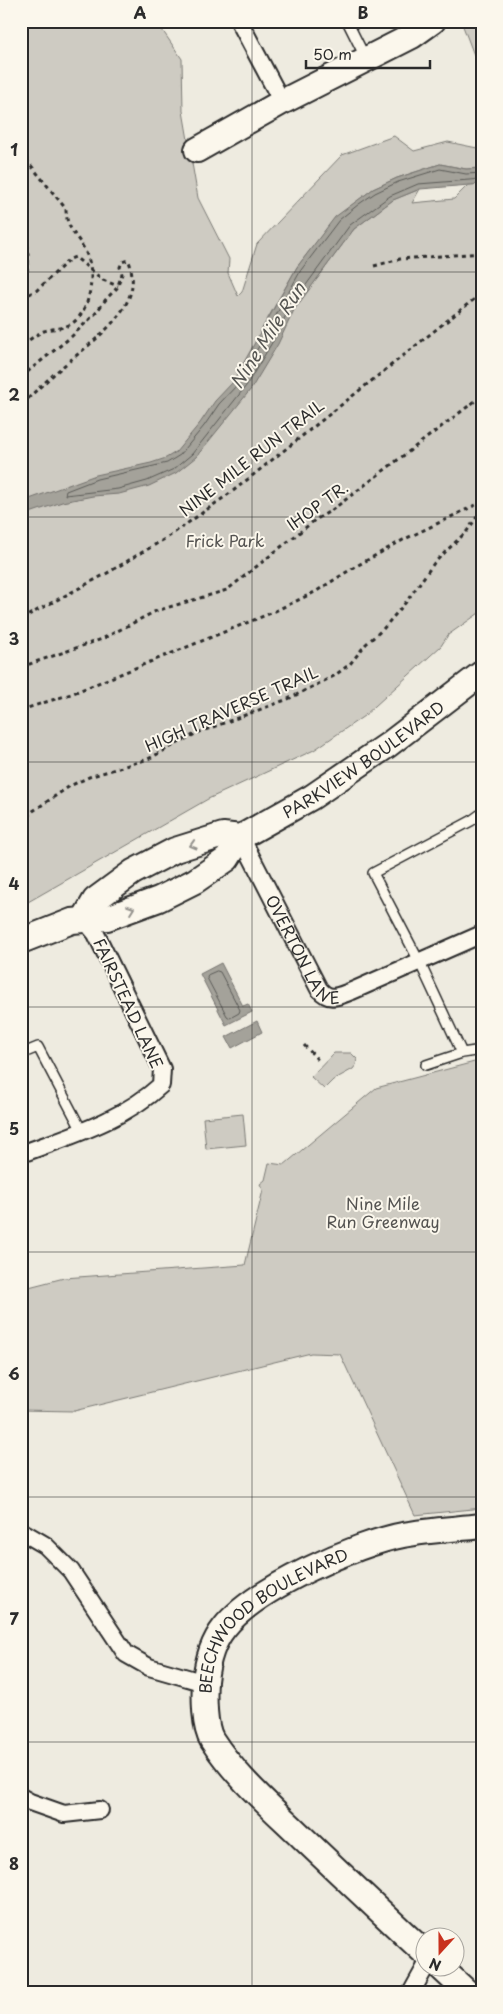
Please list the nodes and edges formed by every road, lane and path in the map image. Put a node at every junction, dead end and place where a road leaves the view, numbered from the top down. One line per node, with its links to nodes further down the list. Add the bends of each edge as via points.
1 (239, 21): 5 (street)
2 (347, 21): 4 (lane)
3 (433, 21): 4 (street, via 412,36)
4 (366, 59): 5 (street)
5 (282, 102): 6 (street)
6 (197, 150)
7 (21, 153): 11 (path, via 66,209 69,230 87,254)
8 (21, 229): 13 (path, via 29,250 26,277)
9 (482, 253): 10 (path, via 400,259)
10 (374, 266)
11 (90, 270): 12 (path); 14 (path, via 75,258 70,259 36,292); 16 (path, via 88,299 79,318 69,325 44,331)
12 (118, 286): 17 (path, via 96,314); 19 (path, via 122,274 120,267 128,260 133,286 125,306 107,329)
13 (21, 287)
14 (21, 291)
15 (482, 293): 22 (path, NINE MILE RUN TRAIL, via 233,491 168,537)
16 (21, 345)
17 (21, 377)
18 (482, 394): 23 (path, IHOP TR., via 227,590 156,611 102,638)
19 (21, 406)
20 (482, 502): 25 (path, via 271,613 71,694)
21 (482, 510): 27 (path, HIGH TRAVERSE TRAIL, via 467,531 434,563 383,629 334,676 288,699 198,733 148,759 89,777 33,810)
22 (21, 619)
23 (21, 667)
24 (482, 673): 28 (street, PARKVIEW BOULEVARD, via 388,745 312,797)
25 (21, 710)
26 (482, 814): 32 (lane, via 373,873)
27 (21, 822)
28 (241, 837): 29 (street, PARKVIEW BOULEVARD, one-way to 28, via 107,918 159,899 195,881 227,859); 29 (street, PARKVIEW BOULEVARD, one-way to 29, via 223,835 175,850 134,872 94,900); 32 (street, OVERTON LANE, via 293,941 325,996 345,993)
29 (84, 919): 31 (street, PARKVIEW BOULEVARD); 39 (street, FAIRSTEAD LANE, via 96,934 162,1069 161,1085 152,1093 113,1118)
30 (479, 938): 32 (street, OVERTON LANE)
31 (21, 941)
32 (420, 962): 35 (lane)
33 (304, 1045): 37 (path)
34 (482, 1050): 35 (lane)
35 (462, 1053): 38 (lane)
36 (21, 1054): 39 (lane, via 38,1047)
37 (318, 1060)
38 (426, 1065)
39 (82, 1131): 40 (street, FAIRSTEAD LANE)
40 (21, 1154)
41 (482, 1526): 43 (street, BEECHWOOD BOULEVARD, via 402,1535 352,1550 308,1569 250,1605 224,1628 212,1649)
42 (21, 1531): 43 (street, via 45,1545 71,1571 126,1654 149,1667)
43 (205, 1683): 46 (street, BEECHWOOD BOULEVARD, via 204,1700 211,1738 228,1761 266,1802)
44 (21, 1797): 45 (street, via 64,1814)
45 (100, 1810)
46 (416, 1944)
47 (420, 1976): 49 (street)
48 (450, 1976): 50 (street)
49 (411, 1993)
50 (468, 1993)

